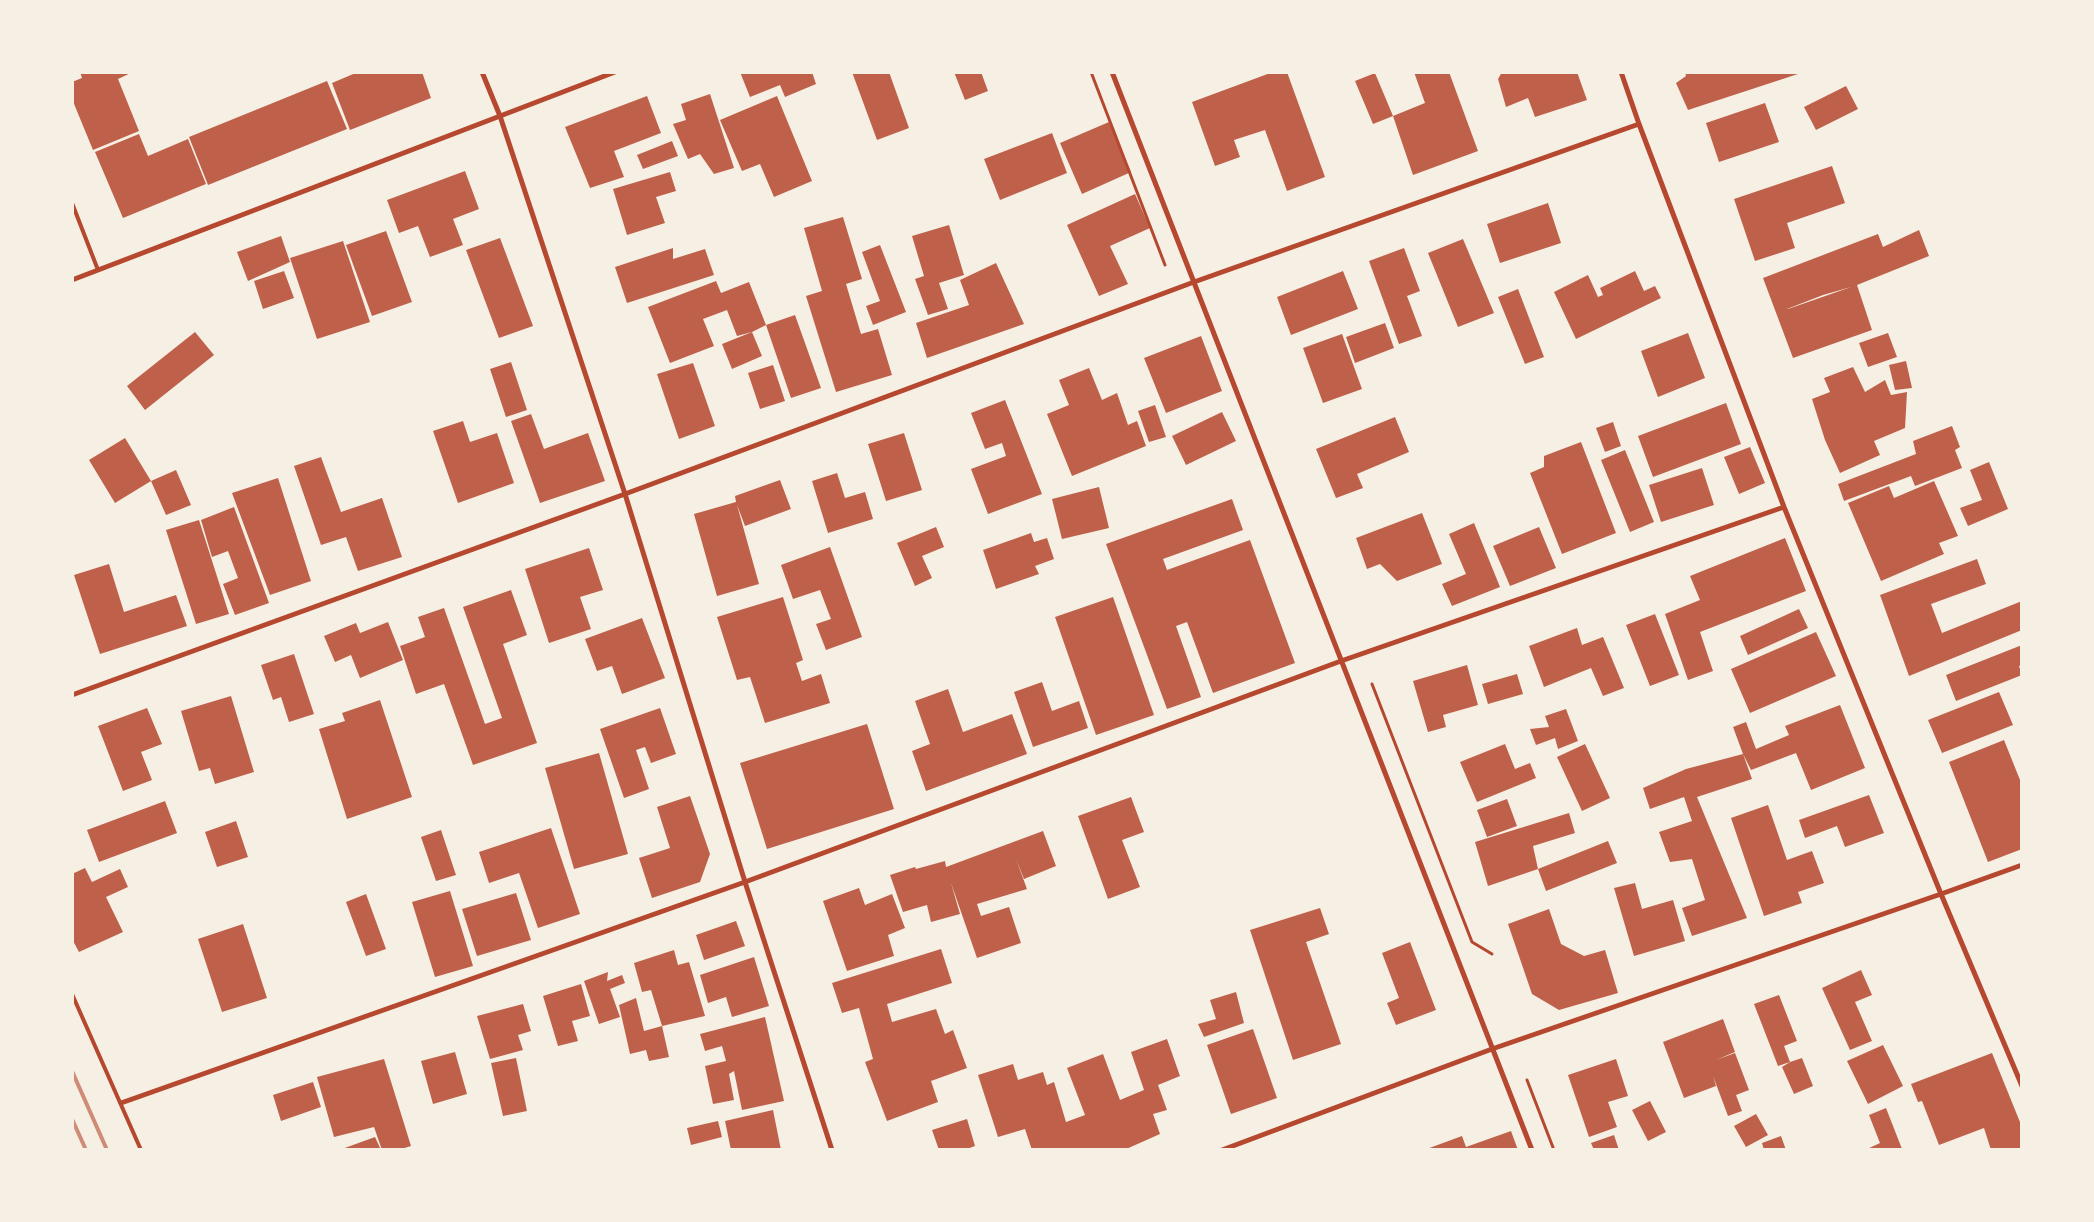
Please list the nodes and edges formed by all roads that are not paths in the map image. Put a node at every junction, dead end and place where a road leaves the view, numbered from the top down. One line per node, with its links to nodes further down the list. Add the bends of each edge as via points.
1 (482, 72): 5 (street)
2 (615, 72): 5 (street)
3 (1112, 72): 10 (street)
4 (1621, 72): 6 (street)
5 (500, 116): 8 (street); 11 (street)
6 (1639, 124): 10 (street); 12 (street)
7 (72, 203): 8 (lane)
8 (98, 270): 9 (street)
9 (72, 280)
10 (1194, 282): 11 (street); 13 (street)
11 (625, 494): 14 (street); 16 (street)
12 (1784, 507): 13 (street); 17 (street)
13 (1341, 661): 16 (street); 19 (street)
14 (72, 695)
15 (2022, 865): 17 (street)
16 (745, 882): 21 (street); 23 (street)
17 (1942, 894): 19 (street); 20 (street)
18 (72, 994): 21 (lane)
19 (1492, 1049): 24 (street); 25 (street)
20 (2022, 1086)
21 (121, 1103): 22 (lane)
22 (141, 1150)
23 (832, 1150)
24 (1222, 1150)
25 (1532, 1150)

